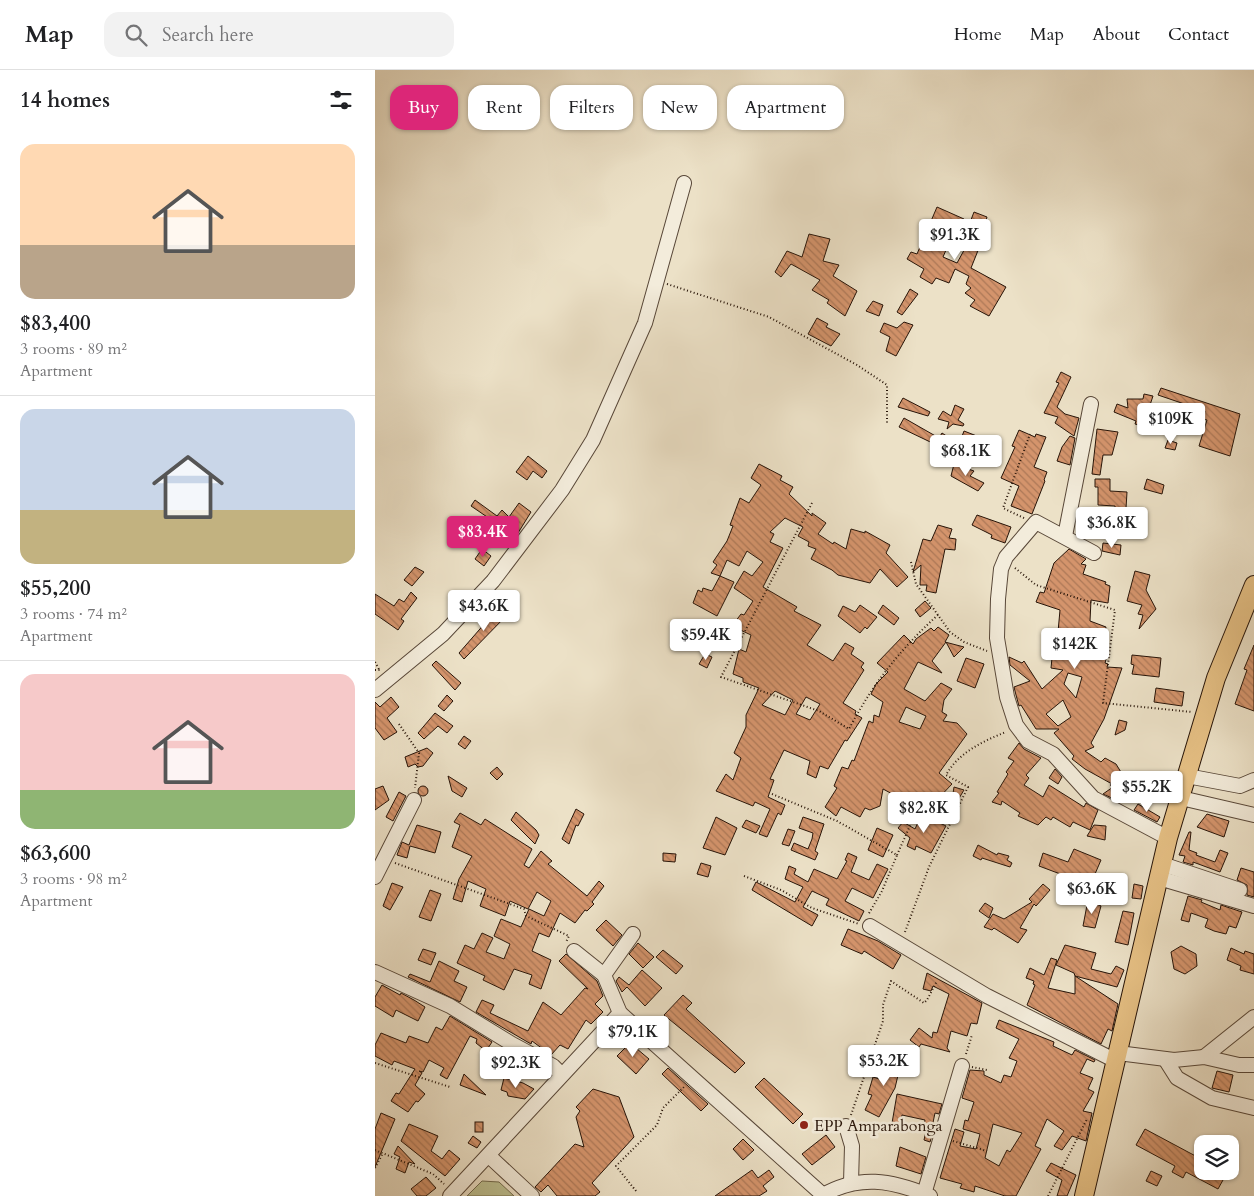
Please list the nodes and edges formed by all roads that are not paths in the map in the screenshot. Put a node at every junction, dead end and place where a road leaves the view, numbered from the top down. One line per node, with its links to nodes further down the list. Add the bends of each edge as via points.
1 (684, 183): 6 (street, via 645,323 593,440 561,490 493,581 443,634)
2 (1091, 404): 3 (street)
3 (1065, 536): 4 (street); 12 (street, via 1035,523 1001,569 996,620 1007,697 1016,725 1028,741 1053,754 1093,798)
4 (1093, 553)
5 (1254, 585): 7 (main road, via 1216,678)
6 (375, 690)
7 (1187, 776): 8 (street, via 1240,786); 9 (main road)
8 (1254, 780)
9 (1181, 798): 11 (street); 12 (main road)
10 (414, 800): 14 (street)
11 (1254, 815)
12 (1168, 838): 13 (main road)
13 (1160, 871): 15 (street); 16 (street); 24 (main road)
14 (375, 877)
15 (1240, 890)
16 (1254, 906)
17 (870, 926): 24 (street, via 987,996)
18 (633, 934): 21 (street)
19 (574, 951): 21 (street)
20 (375, 972): 29 (street, via 450,1006 553,1066)
21 (604, 976): 22 (street)
22 (620, 1013): 29 (street); 36 (street)
23 (1254, 1018): 25 (street)
24 (1117, 1057): 26 (street); 38 (main road)
25 (1204, 1057): 26 (street); 27 (street)
26 (1165, 1059): 30 (street, via 1177,1078 1212,1098)
27 (1254, 1065)
28 (962, 1066): 35 (street)
29 (561, 1074): 32 (street)
30 (1254, 1108)
31 (846, 1126): 33 (street, via 852,1146)
32 (489, 1156): 34 (street); 37 (street)
33 (851, 1183): 35 (street, via 880,1181); 36 (street)
34 (452, 1194)
35 (921, 1194)
36 (822, 1195)
37 (532, 1196)
38 (1084, 1196)

